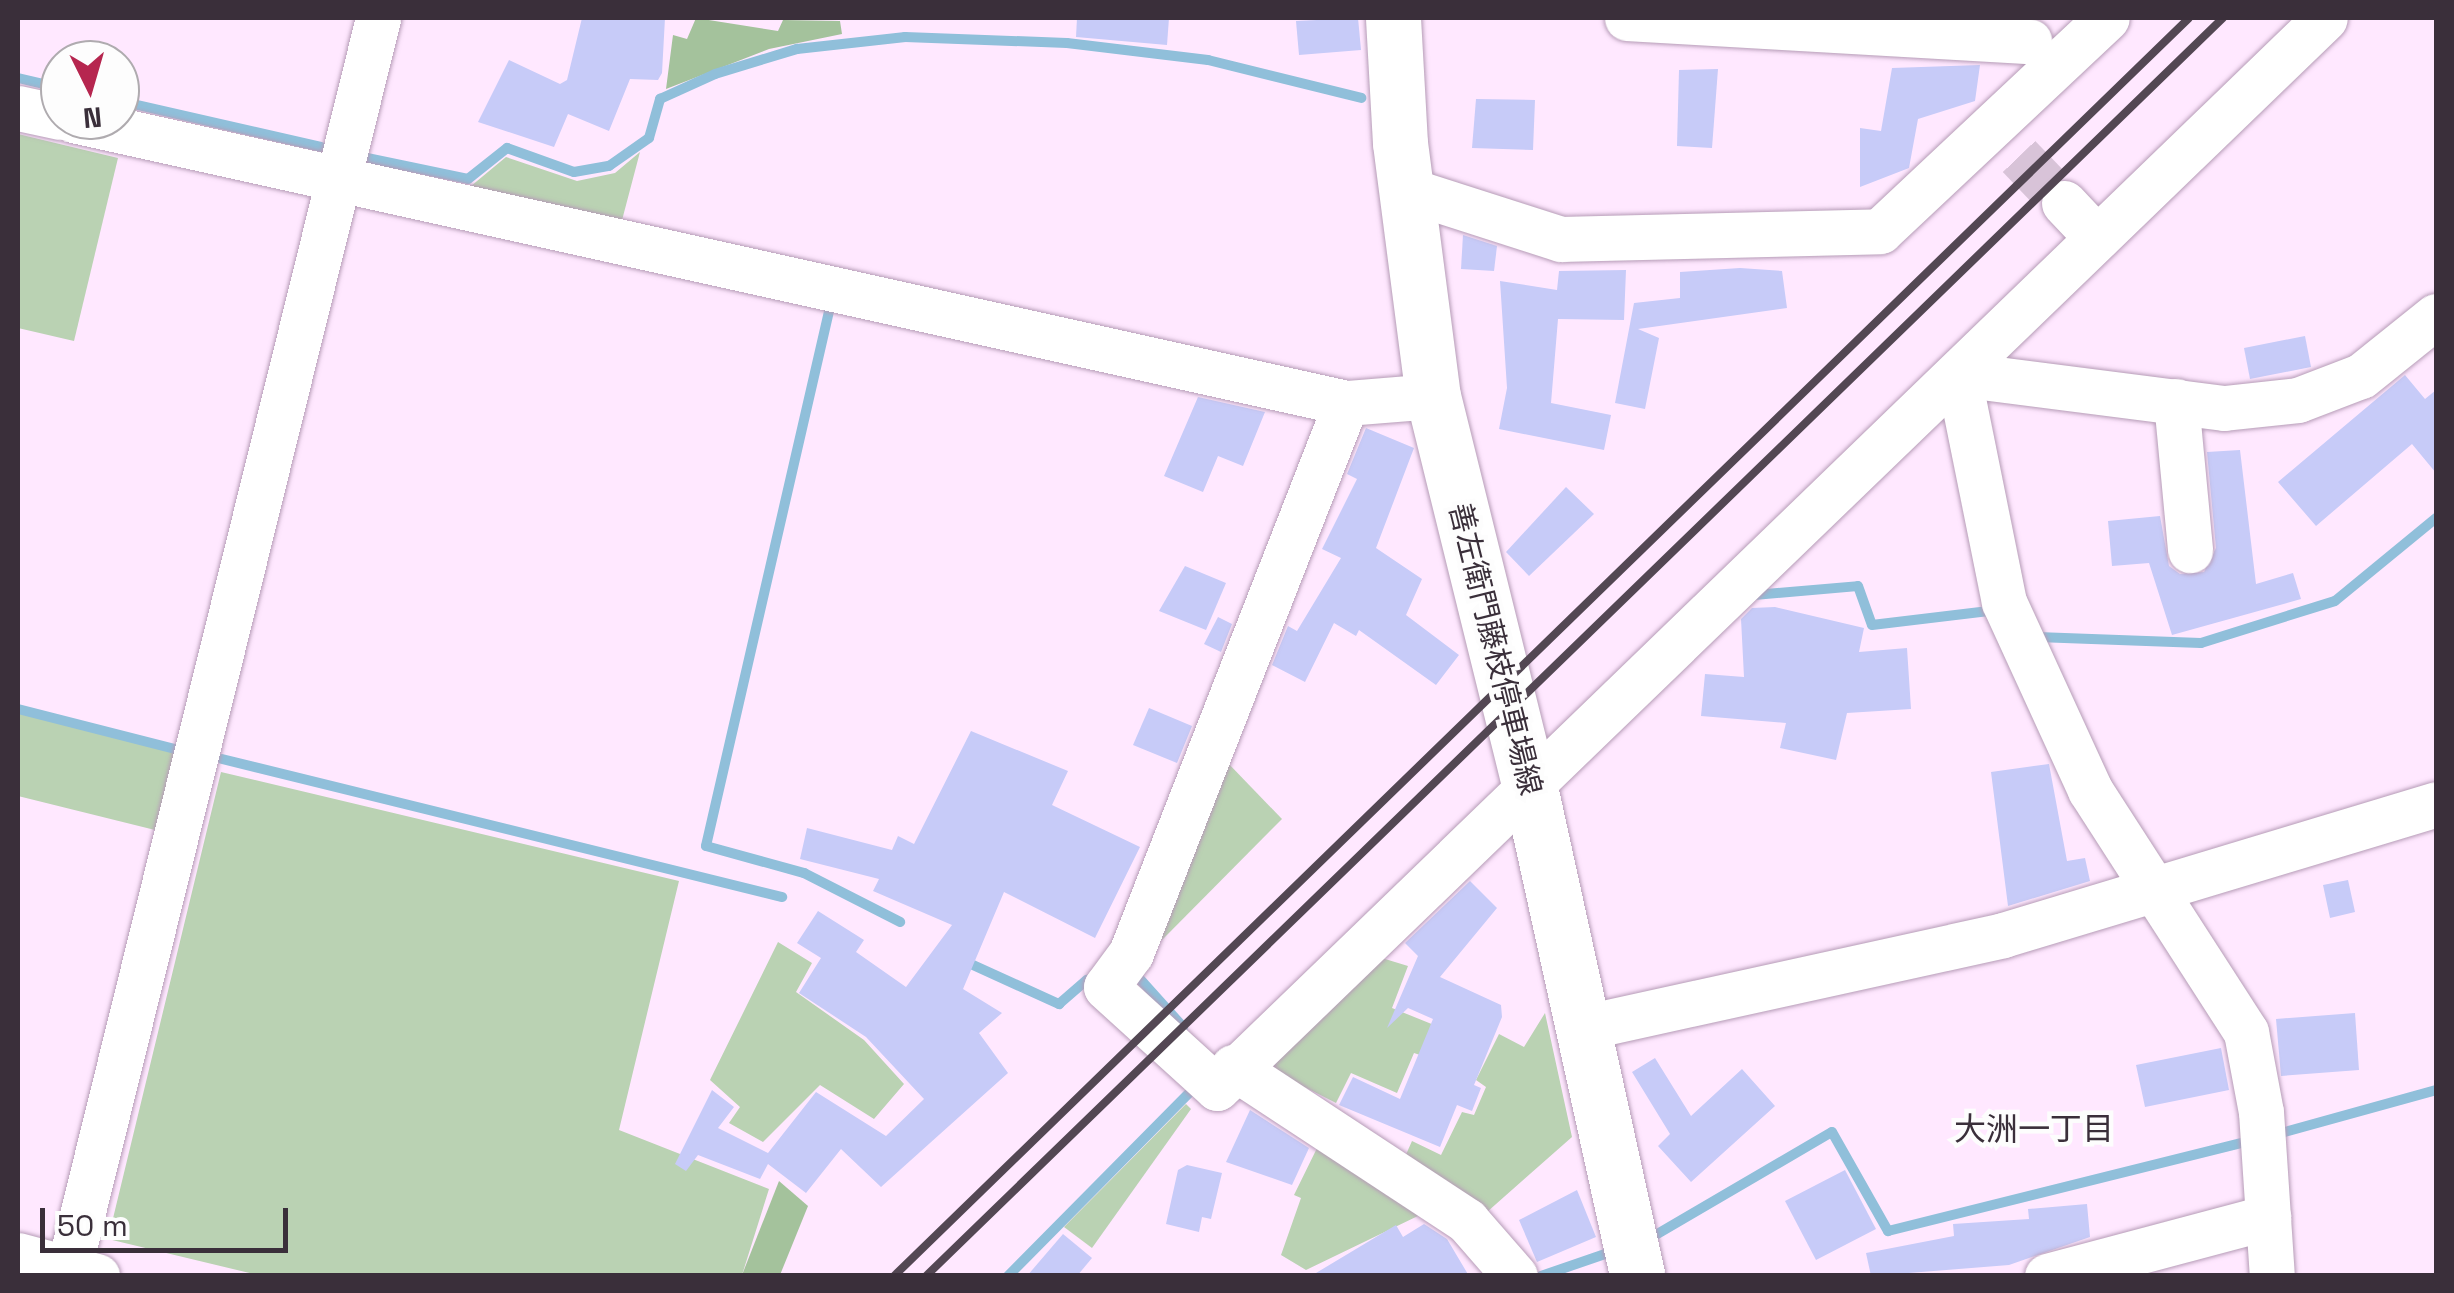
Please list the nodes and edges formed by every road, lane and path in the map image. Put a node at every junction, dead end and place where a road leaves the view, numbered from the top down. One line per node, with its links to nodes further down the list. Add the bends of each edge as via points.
1 (378, 18): 8 (street)
2 (1393, 18): 9 (main road, 善左衛門藤枝停車場線)
3 (1627, 18): 6 (street)
4 (2107, 18): 6 (street)
5 (2324, 18): 11 (street)
6 (2037, 43): 9 (street, via 2005,142 1880,231 1561,238)
7 (140, 135): 8 (street)
8 (338, 180): 16 (street); 26 (street)
9 (1405, 189): 14 (main road, 善左衛門藤枝停車場線)
10 (2064, 204): 11 (street)
11 (2098, 238): 13 (street)
12 (2436, 316): 15 (street, via 2361,376 2298,400 2224,408)
13 (1958, 374): 15 (street); 18 (street); 20 (street, via 2004,602 2090,790)
14 (1433, 396): 16 (street); 18 (main road, 善左衛門藤枝停車場線)
15 (2176, 402): 17 (street)
16 (1346, 403): 22 (street, via 1131,953 1106,987)
17 (2190, 550)
18 (1531, 792): 21 (main road, 善左衛門藤枝停車場線); 22 (street)
19 (2436, 804): 20 (street)
20 (2158, 886): 21 (street, via 2004,935); 23 (street, via 2246,1032)
21 (1581, 1028): 25 (main road, 善左衛門藤枝停車場線)
22 (1213, 1073): 27 (street, via 1467,1222)
23 (2268, 1217): 28 (street); 29 (street)
24 (18, 1255): 26 (street)
25 (1632, 1256)
26 (83, 1272)
27 (1514, 1274)
28 (2046, 1276)
29 (2272, 1276)

